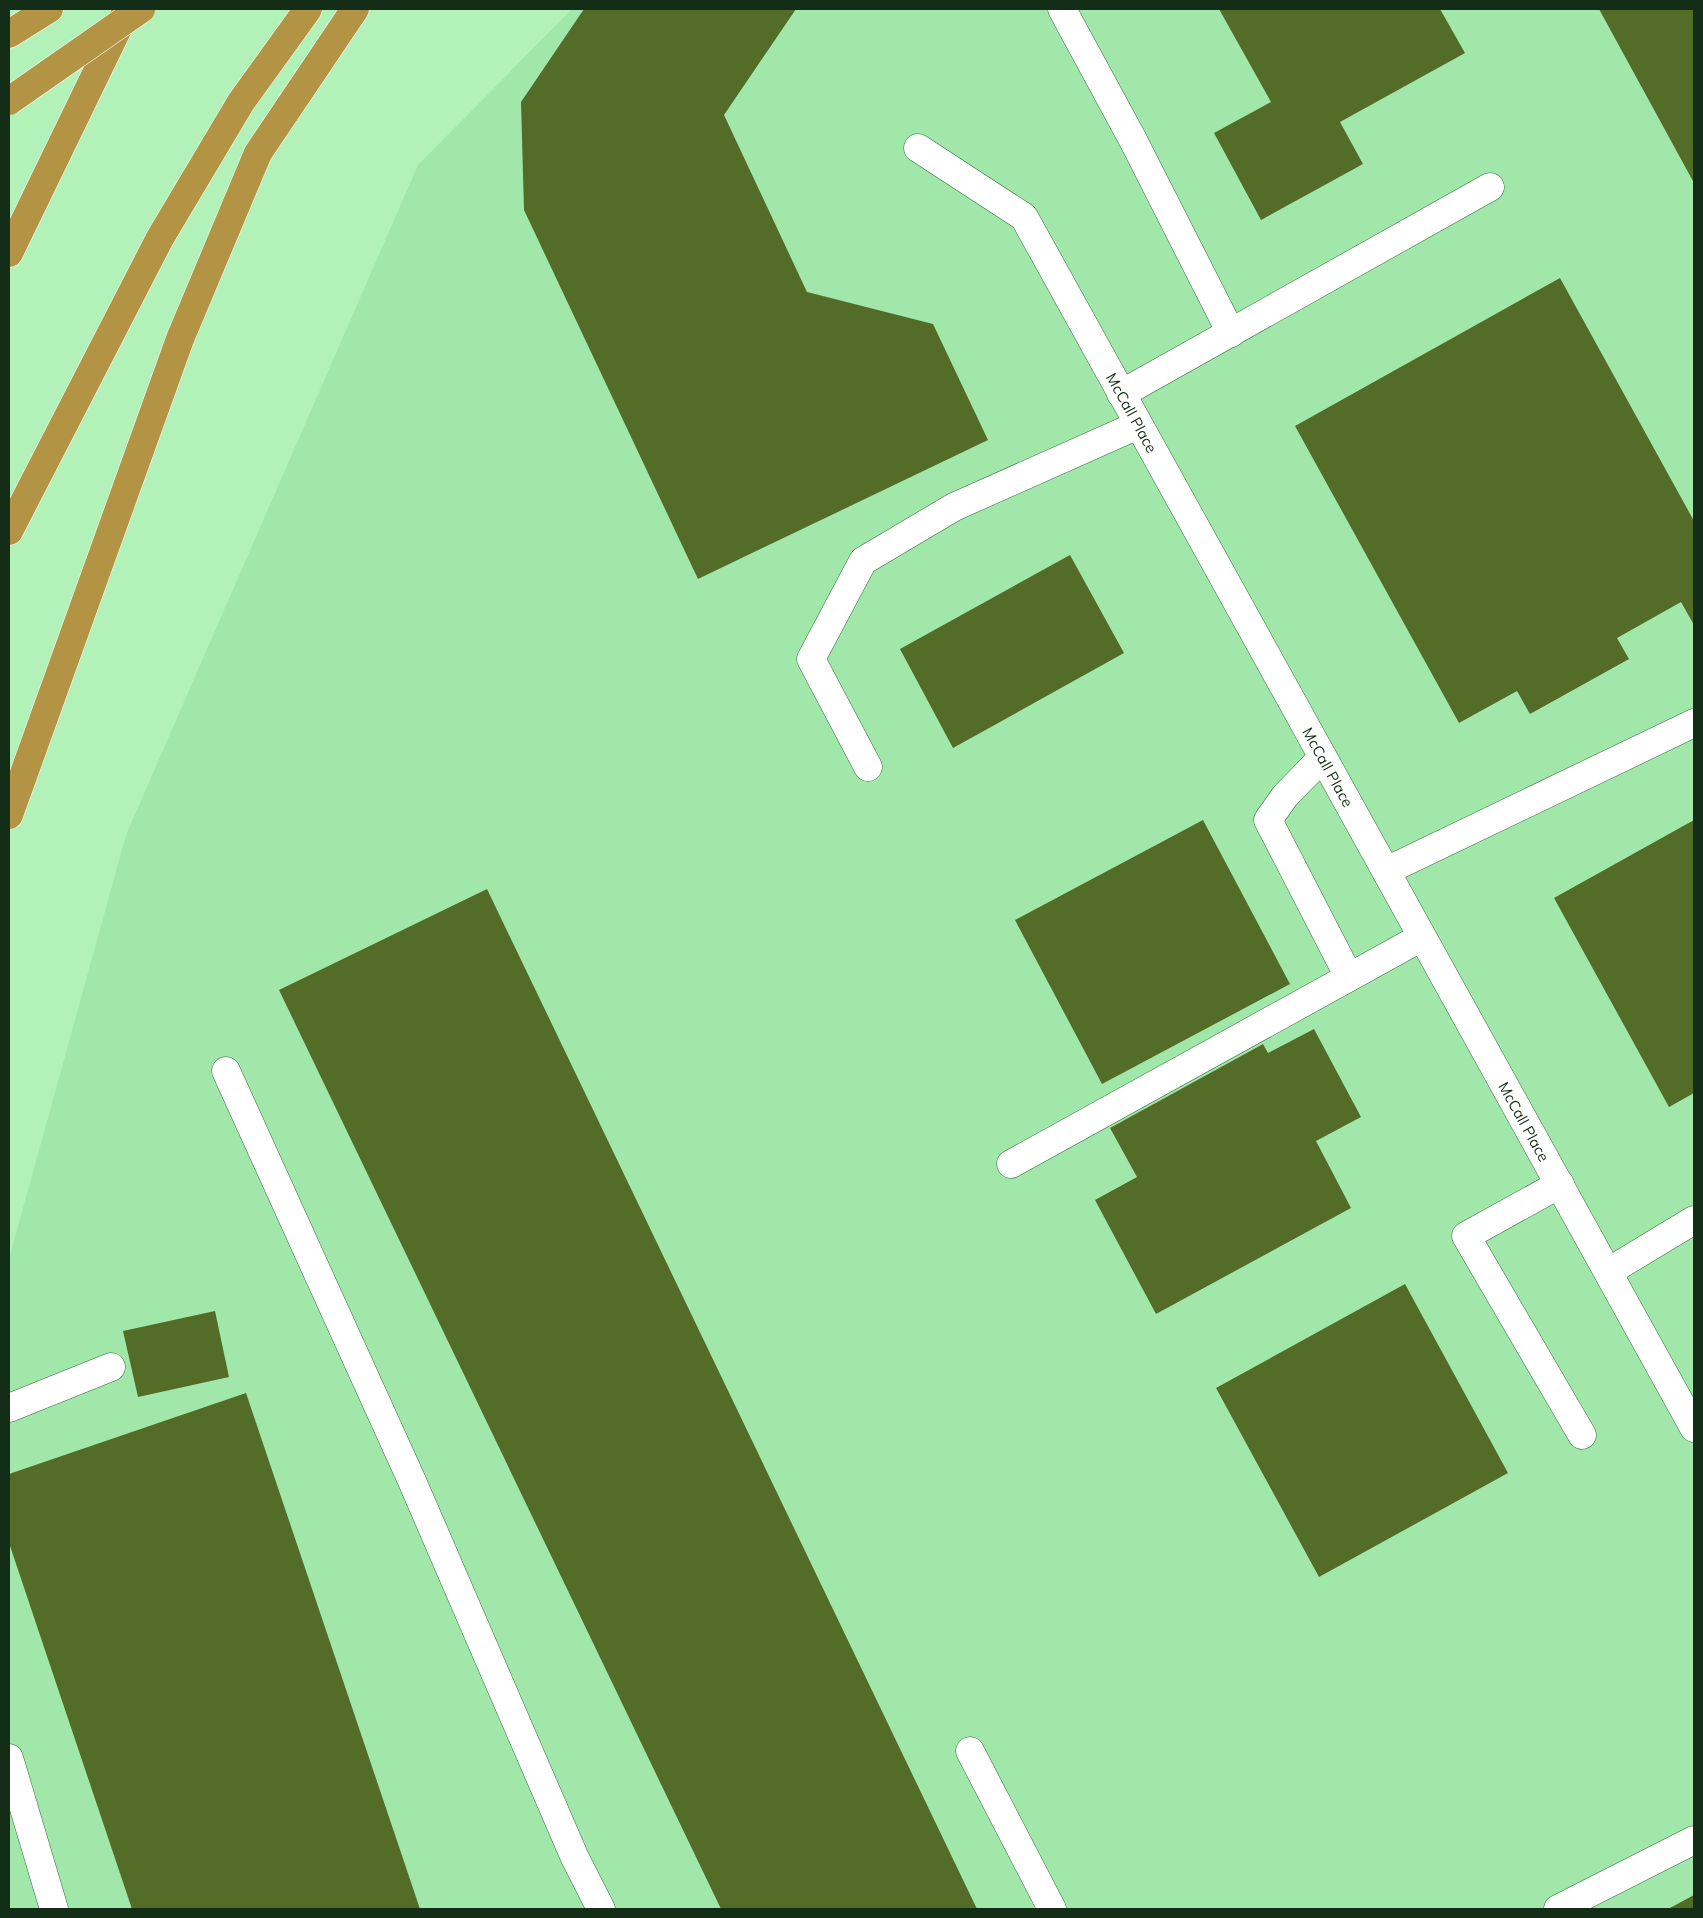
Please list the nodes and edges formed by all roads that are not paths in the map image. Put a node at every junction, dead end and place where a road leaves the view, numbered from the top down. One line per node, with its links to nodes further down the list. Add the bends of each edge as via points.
1 (49, 9): 7 (highway)
2 (128, 9): 11 (highway)
3 (141, 9): 8 (highway, bridge)
4 (308, 9): 15 (highway, via 241,102 160,238)
5 (355, 9): 19 (highway, via 258,153 180,338)
6 (1062, 9): 12 (street)
7 (9, 34)
8 (9, 101)
9 (918, 148): 13 (street, McCall Place, via 1024,217)
10 (1490, 188): 12 (street)
11 (9, 252)
12 (1231, 333): 13 (street)
13 (1121, 394): 14 (street, McCall Place)
14 (1138, 425): 17 (street, McCall Place); 18 (street, via 954,506 863,561 811,659)
15 (9, 531)
16 (1694, 723): 20 (street)
17 (1322, 758): 20 (street, McCall Place); 22 (street, via 1285,796 1268,820)
18 (868, 766)
19 (9, 815)
20 (1386, 871): 21 (street, McCall Place)
21 (1422, 937): 22 (street); 25 (street, McCall Place)
22 (1349, 977): 24 (street)
23 (226, 1071): 36 (street, via 412,1481 575,1858)
24 (1011, 1164)
25 (1560, 1184): 27 (street, McCall Place); 31 (street, via 1466,1236)
26 (1694, 1220): 27 (street)
27 (1608, 1272): 30 (street, McCall Place)
28 (111, 1367): 29 (street)
29 (9, 1408)
30 (1694, 1428)
31 (1582, 1435)
32 (970, 1751): 37 (street)
33 (9, 1758): 35 (street)
34 (1694, 1840): 38 (street)
35 (54, 1909)
36 (601, 1909)
37 (1052, 1909)
38 (1558, 1909)

